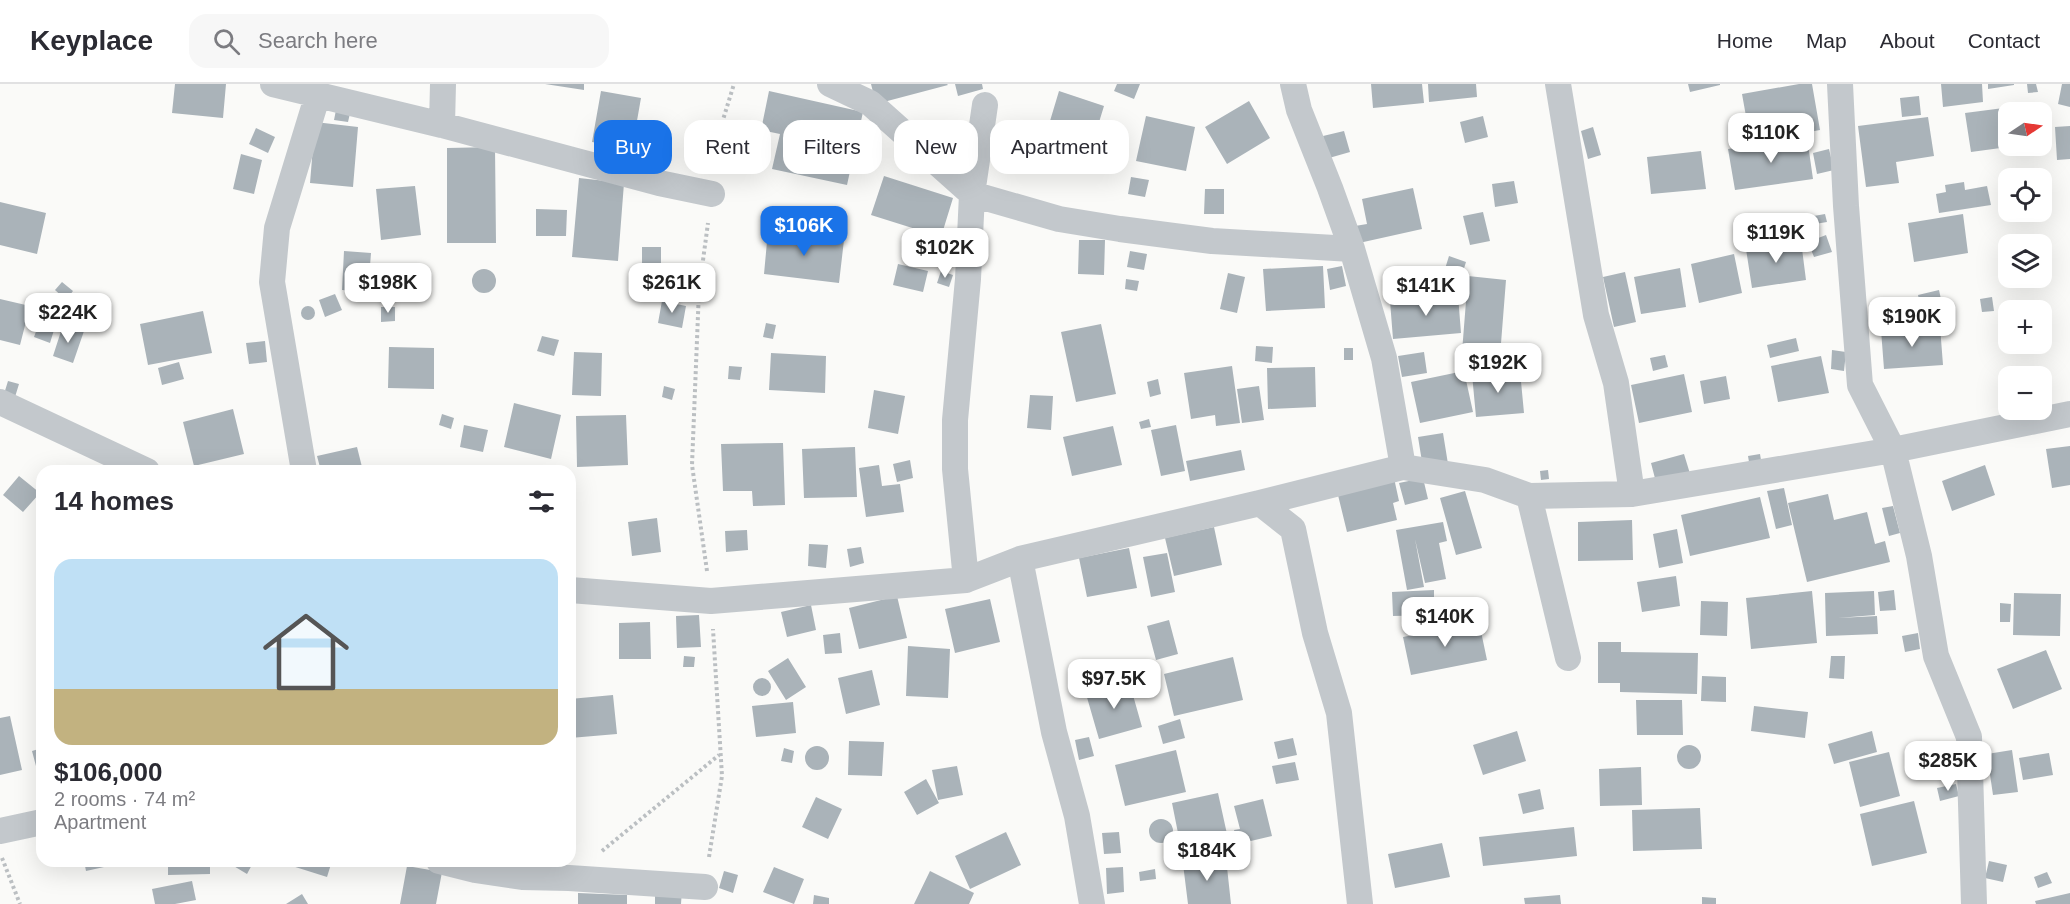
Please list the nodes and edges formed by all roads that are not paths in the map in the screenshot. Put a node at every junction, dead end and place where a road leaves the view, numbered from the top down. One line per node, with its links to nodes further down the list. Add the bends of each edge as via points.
1 (273, 84): 7 (street)
2 (443, 84): 9 (street)
3 (830, 84): 11 (street, via 870,103)
4 (1293, 84): 12 (street, via 1299,110)
5 (1558, 84): 19 (street, via 1596,315 1616,383)
6 (1840, 84): 15 (street, via 1860,385)
7 (316, 89): 9 (street); 17 (street, via 277,228 272,282)
8 (985, 105): 11 (street)
9 (442, 125): 10 (street)
10 (712, 194)
11 (972, 194): 12 (street, via 1059,219 1120,228 1212,241); 23 (street, via 955,420 955,469)
12 (1352, 249): 18 (street, via 1384,358)
13 (0, 402): 16 (street)
14 (2070, 414): 15 (street)
15 (1893, 450): 19 (street); 32 (street, via 1919,556 1936,656 1969,737)
16 (134, 465)
17 (303, 465)
18 (1403, 467): 20 (street, via 1485,480); 21 (street)
19 (1632, 494): 20 (street)
20 (1529, 496): 25 (street)
21 (1260, 503): 22 (street); 31 (street, via 1293,529 1315,633 1339,713)
22 (1020, 560): 23 (street); 30 (street, via 1054,732 1077,816)
23 (966, 580): 24 (street, via 711,601)
24 (576, 590)
25 (1568, 658)
26 (36, 823): 27 (street)
27 (0, 831)
28 (463, 867): 29 (street, via 522,877)
29 (705, 887)
30 (1092, 904)
31 (1360, 904)
32 (1974, 904)

